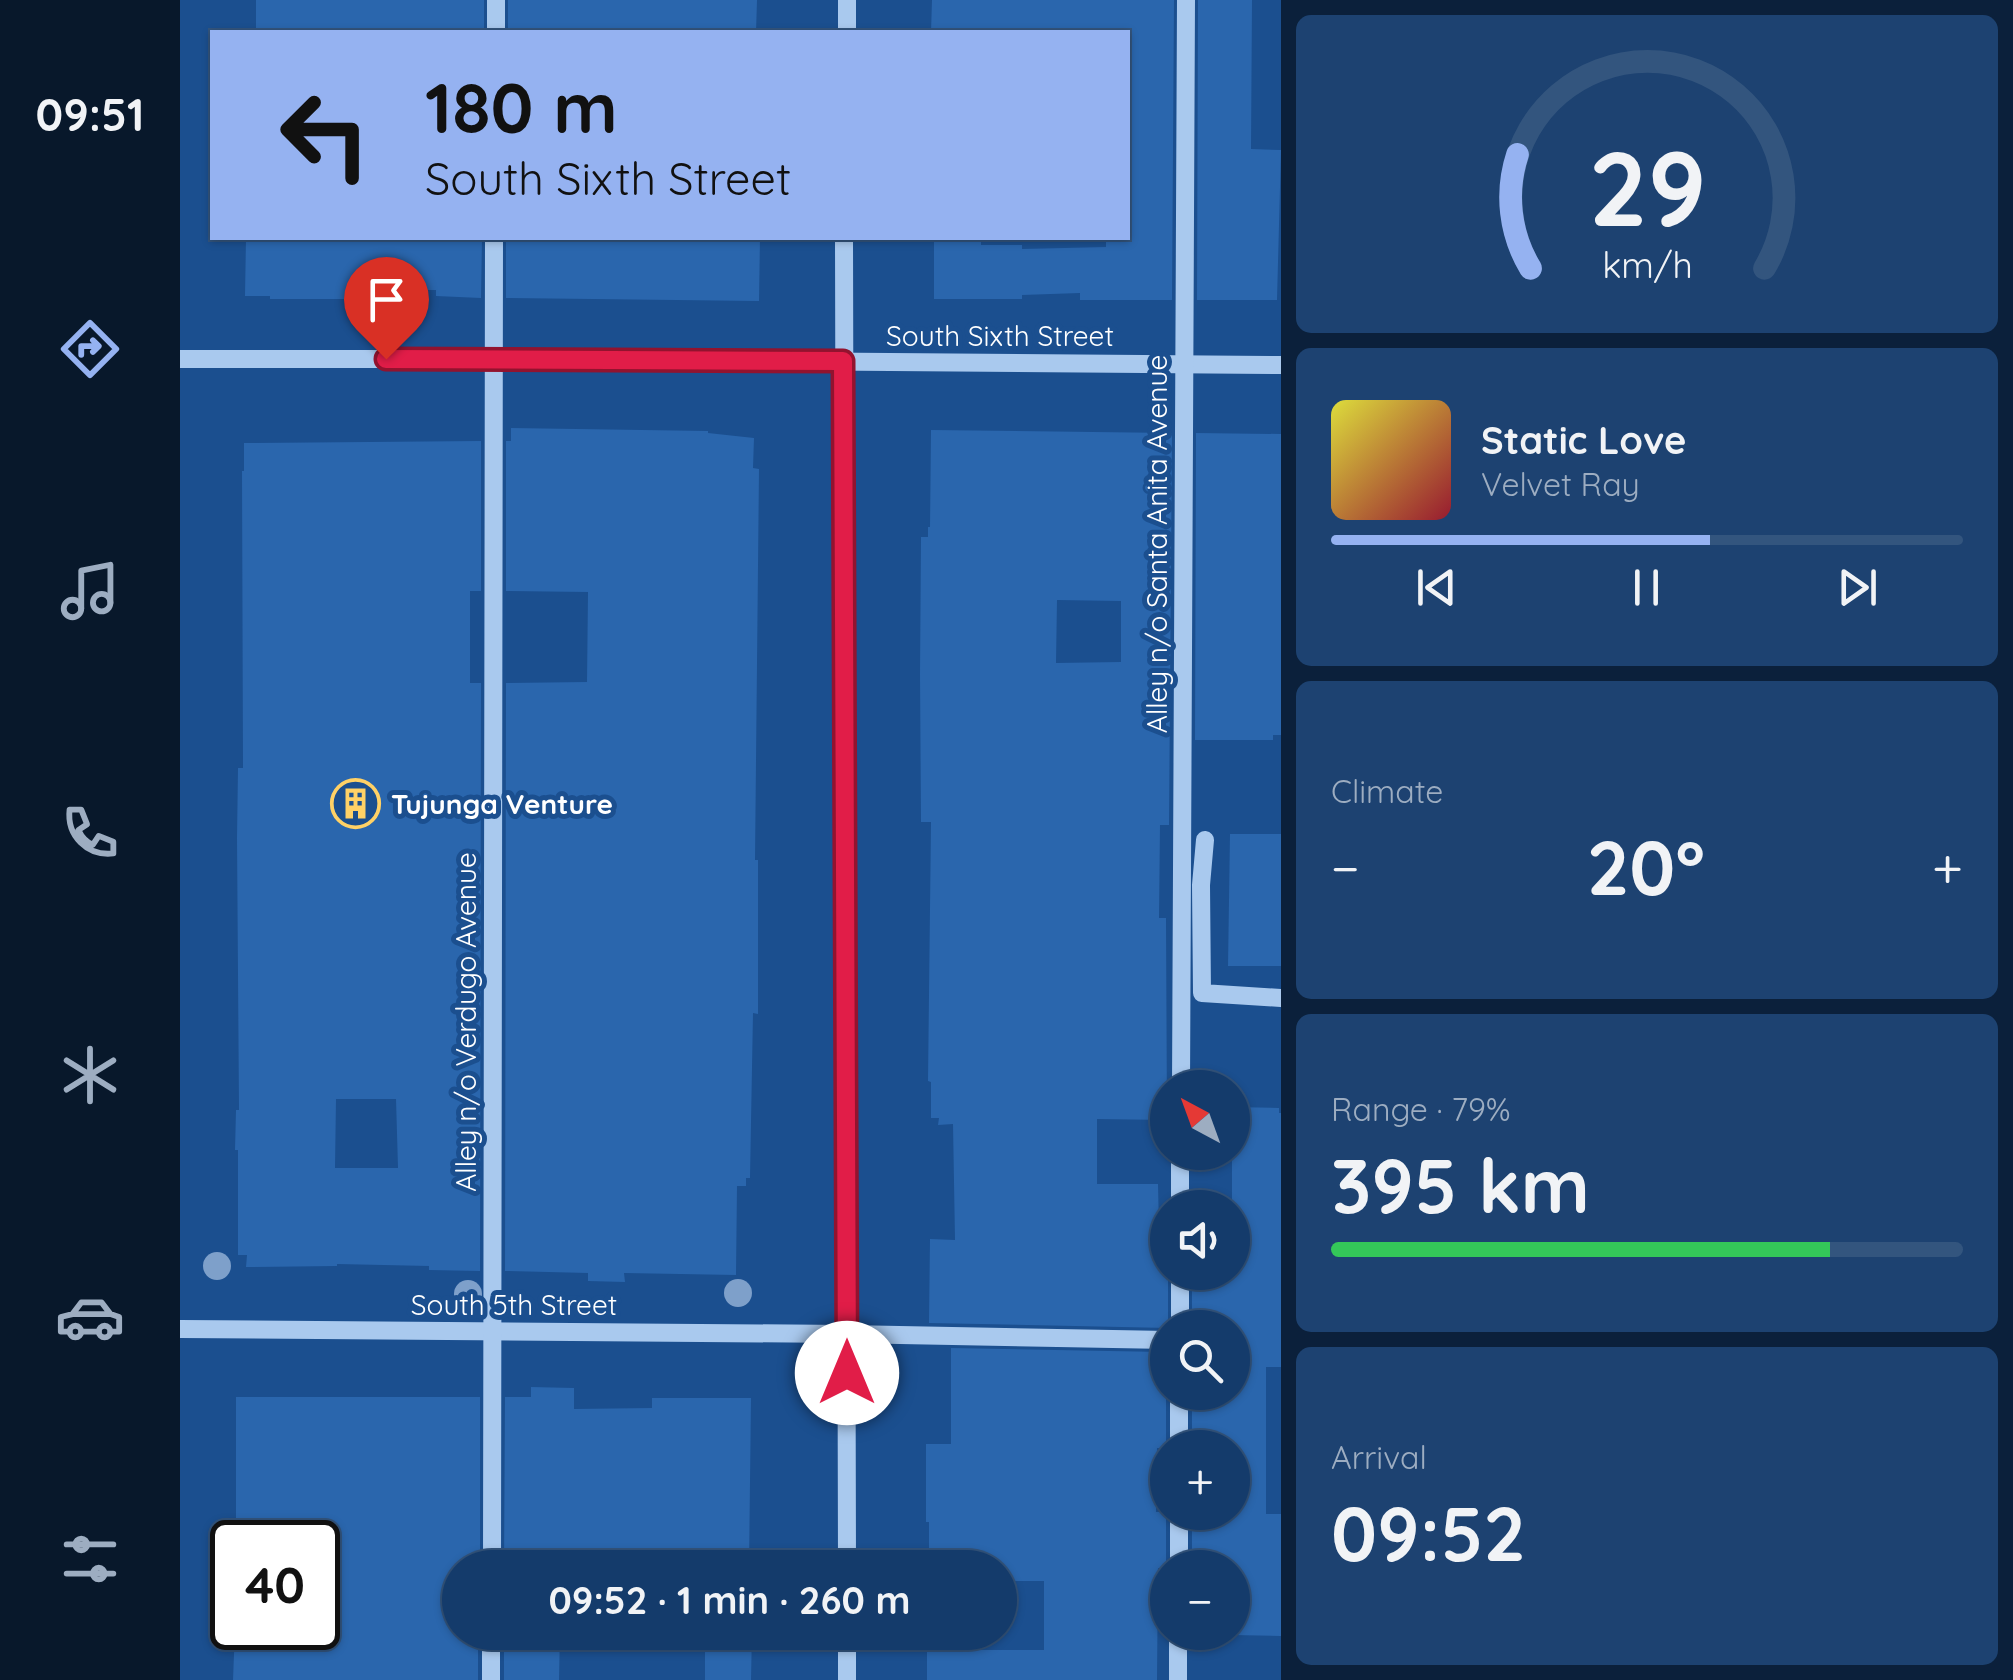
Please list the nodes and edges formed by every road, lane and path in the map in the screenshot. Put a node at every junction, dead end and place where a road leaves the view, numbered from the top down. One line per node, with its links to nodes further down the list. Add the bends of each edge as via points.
1 (496, 0): 4 (street)
2 (847, 0): 5 (street)
3 (1186, 0): 11 (street, Alley n/o Santa Anita Avenue)
4 (496, 30)
5 (847, 30)
6 (494, 240): 9 (street, Alley n/o Verdugo Avenue)
7 (844, 240): 10 (street)
8 (180, 359): 9 (street, South Sixth Street)
9 (492, 359): 10 (street, South Sixth Street); 17 (street, Alley n/o Verdugo Avenue)
10 (843, 361): 11 (street, South Sixth Street); 18 (street)
11 (1184, 364): 12 (street, South Sixth Street); 15 (street, Alley n/o Santa Anita Avenue)
12 (1280, 365)
13 (1205, 840): 14 (street, via 1202,993)
14 (1280, 998)
15 (1181, 1070)
16 (180, 1330): 17 (street, South 5th Street)
17 (492, 1332): 18 (street, South 5th Street); 20 (street, Alley n/o Verdugo Avenue)
18 (847, 1334): 19 (street, South 5th Street); 21 (street)
19 (1150, 1340)
20 (492, 1550)
21 (847, 1550)
22 (491, 1650): 25 (street)
23 (847, 1650): 26 (street)
24 (1178, 1650): 27 (street)
25 (491, 1680)
26 (847, 1680)
27 (1178, 1680)

